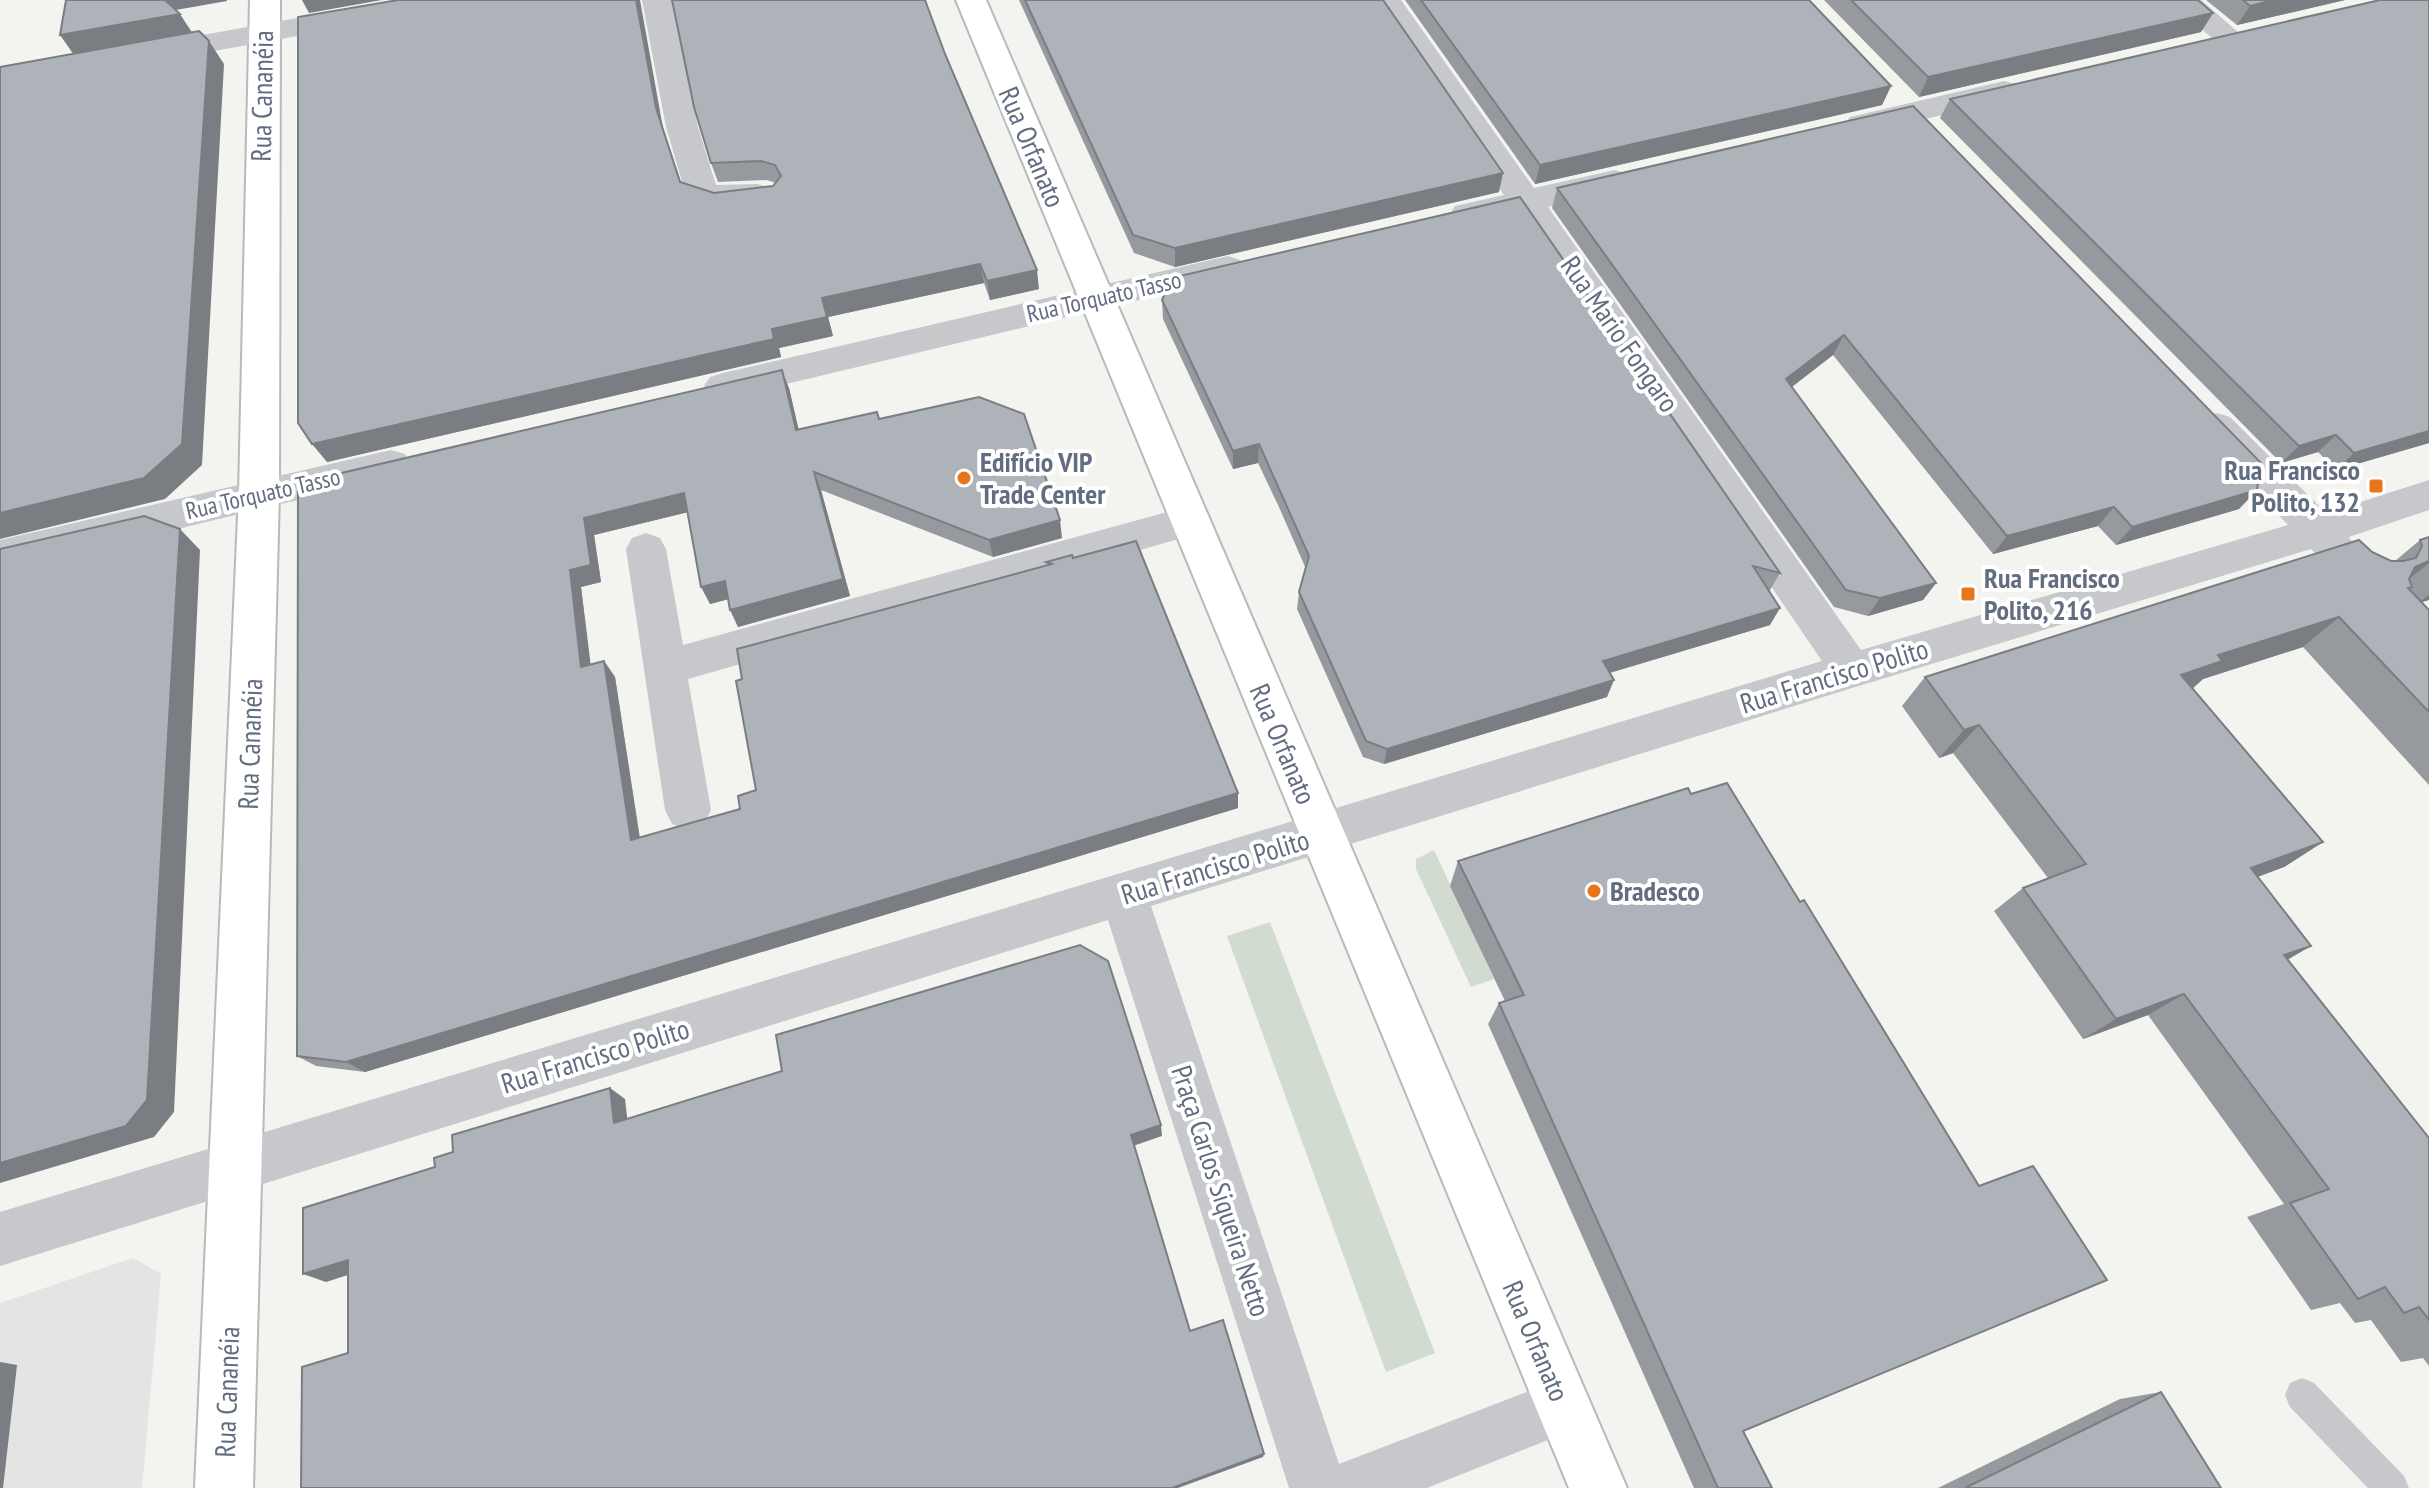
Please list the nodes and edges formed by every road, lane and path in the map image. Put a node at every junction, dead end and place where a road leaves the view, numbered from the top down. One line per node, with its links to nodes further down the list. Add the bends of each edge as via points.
1 (449, 0): 6 (street)
2 (657, 0): 14 (street, via 682,127 702,192 721,198)
3 (971, 0): 18 (main road, Rua Orfanato)
4 (1386, 0): 15 (street, Rua Mario Fongaro)
5 (2183, 0): 7 (street, via 2246,36)
6 (264, 16): 8 (street); 22 (main road, Rua Cananéia)
7 (2185, 50)
8 (124, 58)
9 (2033, 84): 10 (street)
10 (1901, 101): 11 (street); 12 (street)
11 (1835, 130)
12 (1940, 142)
13 (1651, 172): 15 (street)
14 (767, 194)
15 (1528, 201): 16 (street); 30 (street, Rua Mario Fongaro)
16 (1436, 222)
17 (1266, 260): 18 (street, Rua Torquato Tasso)
18 (1095, 299): 19 (street, Rua Torquato Tasso); 24 (main road, Rua Orfanato)
19 (689, 394)
20 (2196, 405): 25 (street)
21 (428, 455): 22 (street, Rua Torquato Tasso)
22 (259, 494): 27 (street, Rua Torquato Tasso); 34 (main road, Rua Cananéia)
23 (2429, 495): 25 (street, Rua Francisco Polito)
24 (1189, 521): 29 (street); 32 (main road, Rua Orfanato)
25 (2319, 531): 28 (street); 30 (street, Rua Francisco Polito)
26 (646, 549): 29 (street)
27 (0, 556)
28 (2362, 576)
29 (667, 667): 31 (street)
30 (1852, 670): 32 (street, Rua Francisco Polito)
31 (688, 810)
32 (1321, 834): 33 (street, Rua Francisco Polito); 37 (main road, Rua Orfanato)
33 (1124, 895): 34 (street, Rua Francisco Polito); 39 (street, Praça Carlos Siqueira Netto)
34 (235, 1166): 35 (street, Rua Francisco Polito); 38 (main road, Rua Cananéia)
35 (0, 1239)
36 (2302, 1395): 42 (lane)
37 (1563, 1406): 40 (street); 41 (main road, Rua Orfanato)
38 (224, 1488)
39 (1318, 1488)
40 (1352, 1488)
41 (1598, 1488)
42 (2392, 1488)

